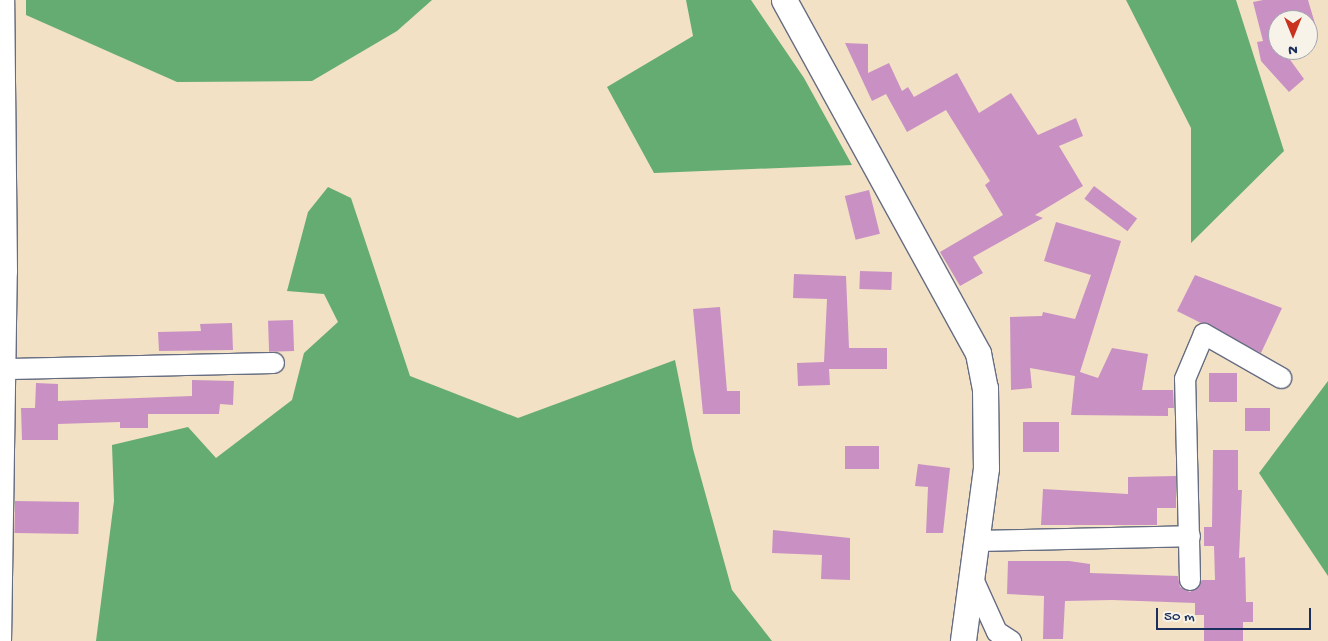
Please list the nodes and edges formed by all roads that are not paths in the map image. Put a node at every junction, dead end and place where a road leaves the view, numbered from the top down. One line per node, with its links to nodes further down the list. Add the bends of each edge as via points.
1 (4, 0): 4 (street)
2 (784, 0): 7 (street, via 978,353 986,421)
3 (274, 363): 4 (street)
4 (5, 369): 10 (street)
5 (1281, 378): 6 (street, via 1204,334 1185,379)
6 (1190, 536): 7 (street); 9 (street)
7 (977, 541): 8 (street)
8 (972, 577): 11 (street); 12 (street, via 997,632)
9 (1190, 580)
10 (1, 641)
11 (962, 641)
12 (1011, 641)

